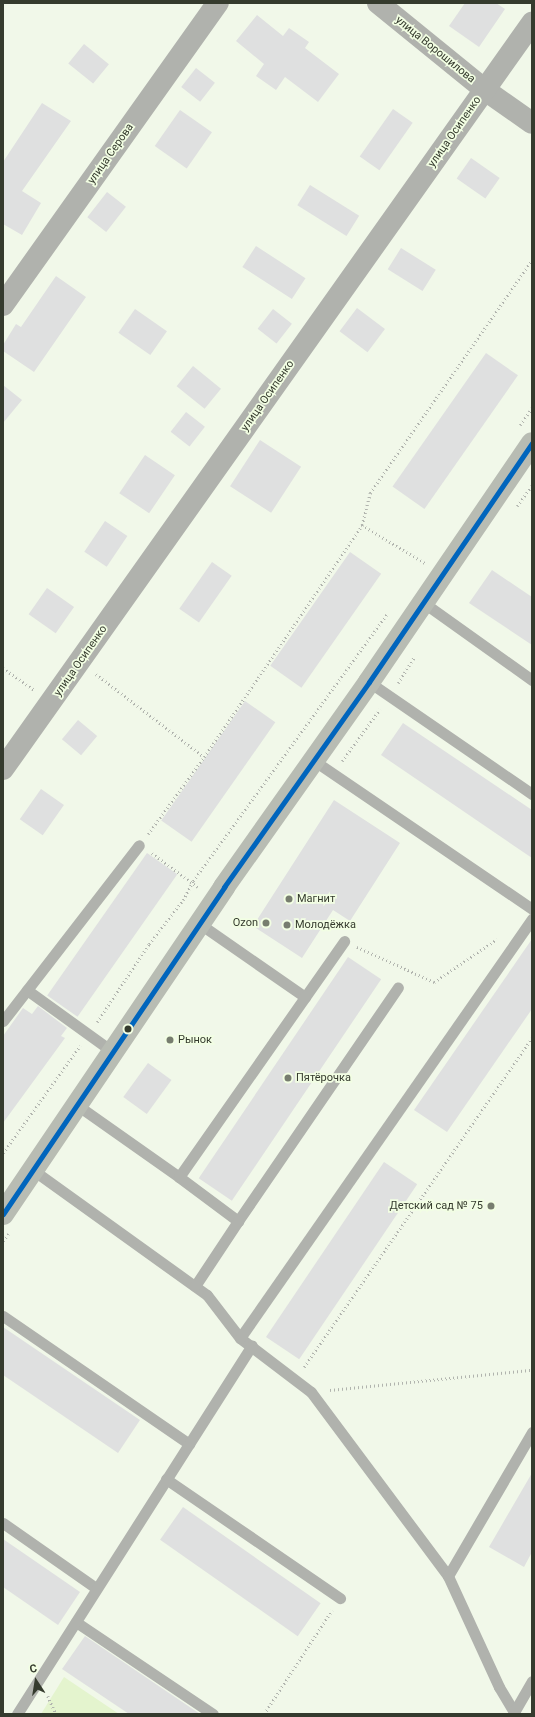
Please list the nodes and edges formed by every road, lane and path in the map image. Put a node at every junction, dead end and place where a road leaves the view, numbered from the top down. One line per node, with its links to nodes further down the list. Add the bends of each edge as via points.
1 (218, 3): 7 (street, улица Серова)
2 (378, 3): 4 (street, улица Ворошилова)
3 (532, 23): 4 (street, улица Осипенко)
4 (485, 90): 5 (street, улица Ворошилова); 17 (street, улица Осипенко)
5 (532, 123)
6 (532, 260): 10 (path, via 370,493)
7 (3, 305)
8 (532, 408): 9 (path)
9 (525, 435): 14 (main road)
10 (362, 525): 12 (path); 22 (path)
11 (429, 556): 12 (path)
12 (425, 563): 13 (path); 14 (path)
13 (420, 569)
14 (444, 574): 15 (main road)
15 (424, 603): 19 (lane); 20 (main road)
16 (392, 608): 27 (path)
17 (80, 662): 21 (street, улица Осипенко); 22 (path)
18 (3, 668): 21 (path)
19 (532, 680)
20 (370, 682): 23 (main road); 25 (lane)
21 (51, 702): 24 (street, улица Осипенко)
22 (204, 757): 26 (path)
23 (313, 760): 28 (main road); 29 (lane)
24 (3, 769)
25 (532, 794)
26 (140, 845): 27 (path); 35 (lane)
27 (193, 881): 28 (path); 38 (path, via 183,900 149,944)
28 (214, 902): 31 (main road)
29 (532, 909)
30 (532, 919): 49 (lane)
31 (200, 924): 36 (lane); 40 (main road)
32 (499, 938): 33 (path, via 434,982)
33 (344, 941): 36 (lane)
34 (398, 987): 46 (lane)
35 (27, 990): 37 (lane); 38 (lane)
36 (305, 997): 44 (lane)
37 (3, 1021)
38 (88, 1034): 40 (lane); 42 (path)
39 (532, 1038): 52 (path)
40 (113, 1052): 41 (main road)
41 (77, 1105): 43 (main road); 44 (lane)
42 (3, 1153)
43 (33, 1170): 45 (main road); 47 (lane)
44 (179, 1177): 46 (lane)
45 (5, 1208)
46 (238, 1221): 47 (lane)
47 (195, 1286): 49 (lane, via 207,1295)
48 (3, 1316): 55 (lane)
49 (240, 1338): 50 (lane)
50 (252, 1345): 52 (lane); 55 (lane)
51 (532, 1370): 53 (path)
52 (295, 1380): 53 (lane)
53 (311, 1392): 58 (lane)
54 (532, 1432): 58 (lane)
55 (189, 1444): 56 (lane)
56 (166, 1479): 59 (lane); 60 (lane)
57 (3, 1523): 59 (lane)
58 (448, 1576): 63 (lane, via 499,1687)
59 (96, 1588): 61 (lane)
60 (340, 1598): 66 (path)
61 (76, 1622): 64 (lane); 65 (lane)
62 (532, 1680): 63 (lane)
63 (514, 1713)
64 (17, 1714)
65 (214, 1714)
66 (264, 1714)

